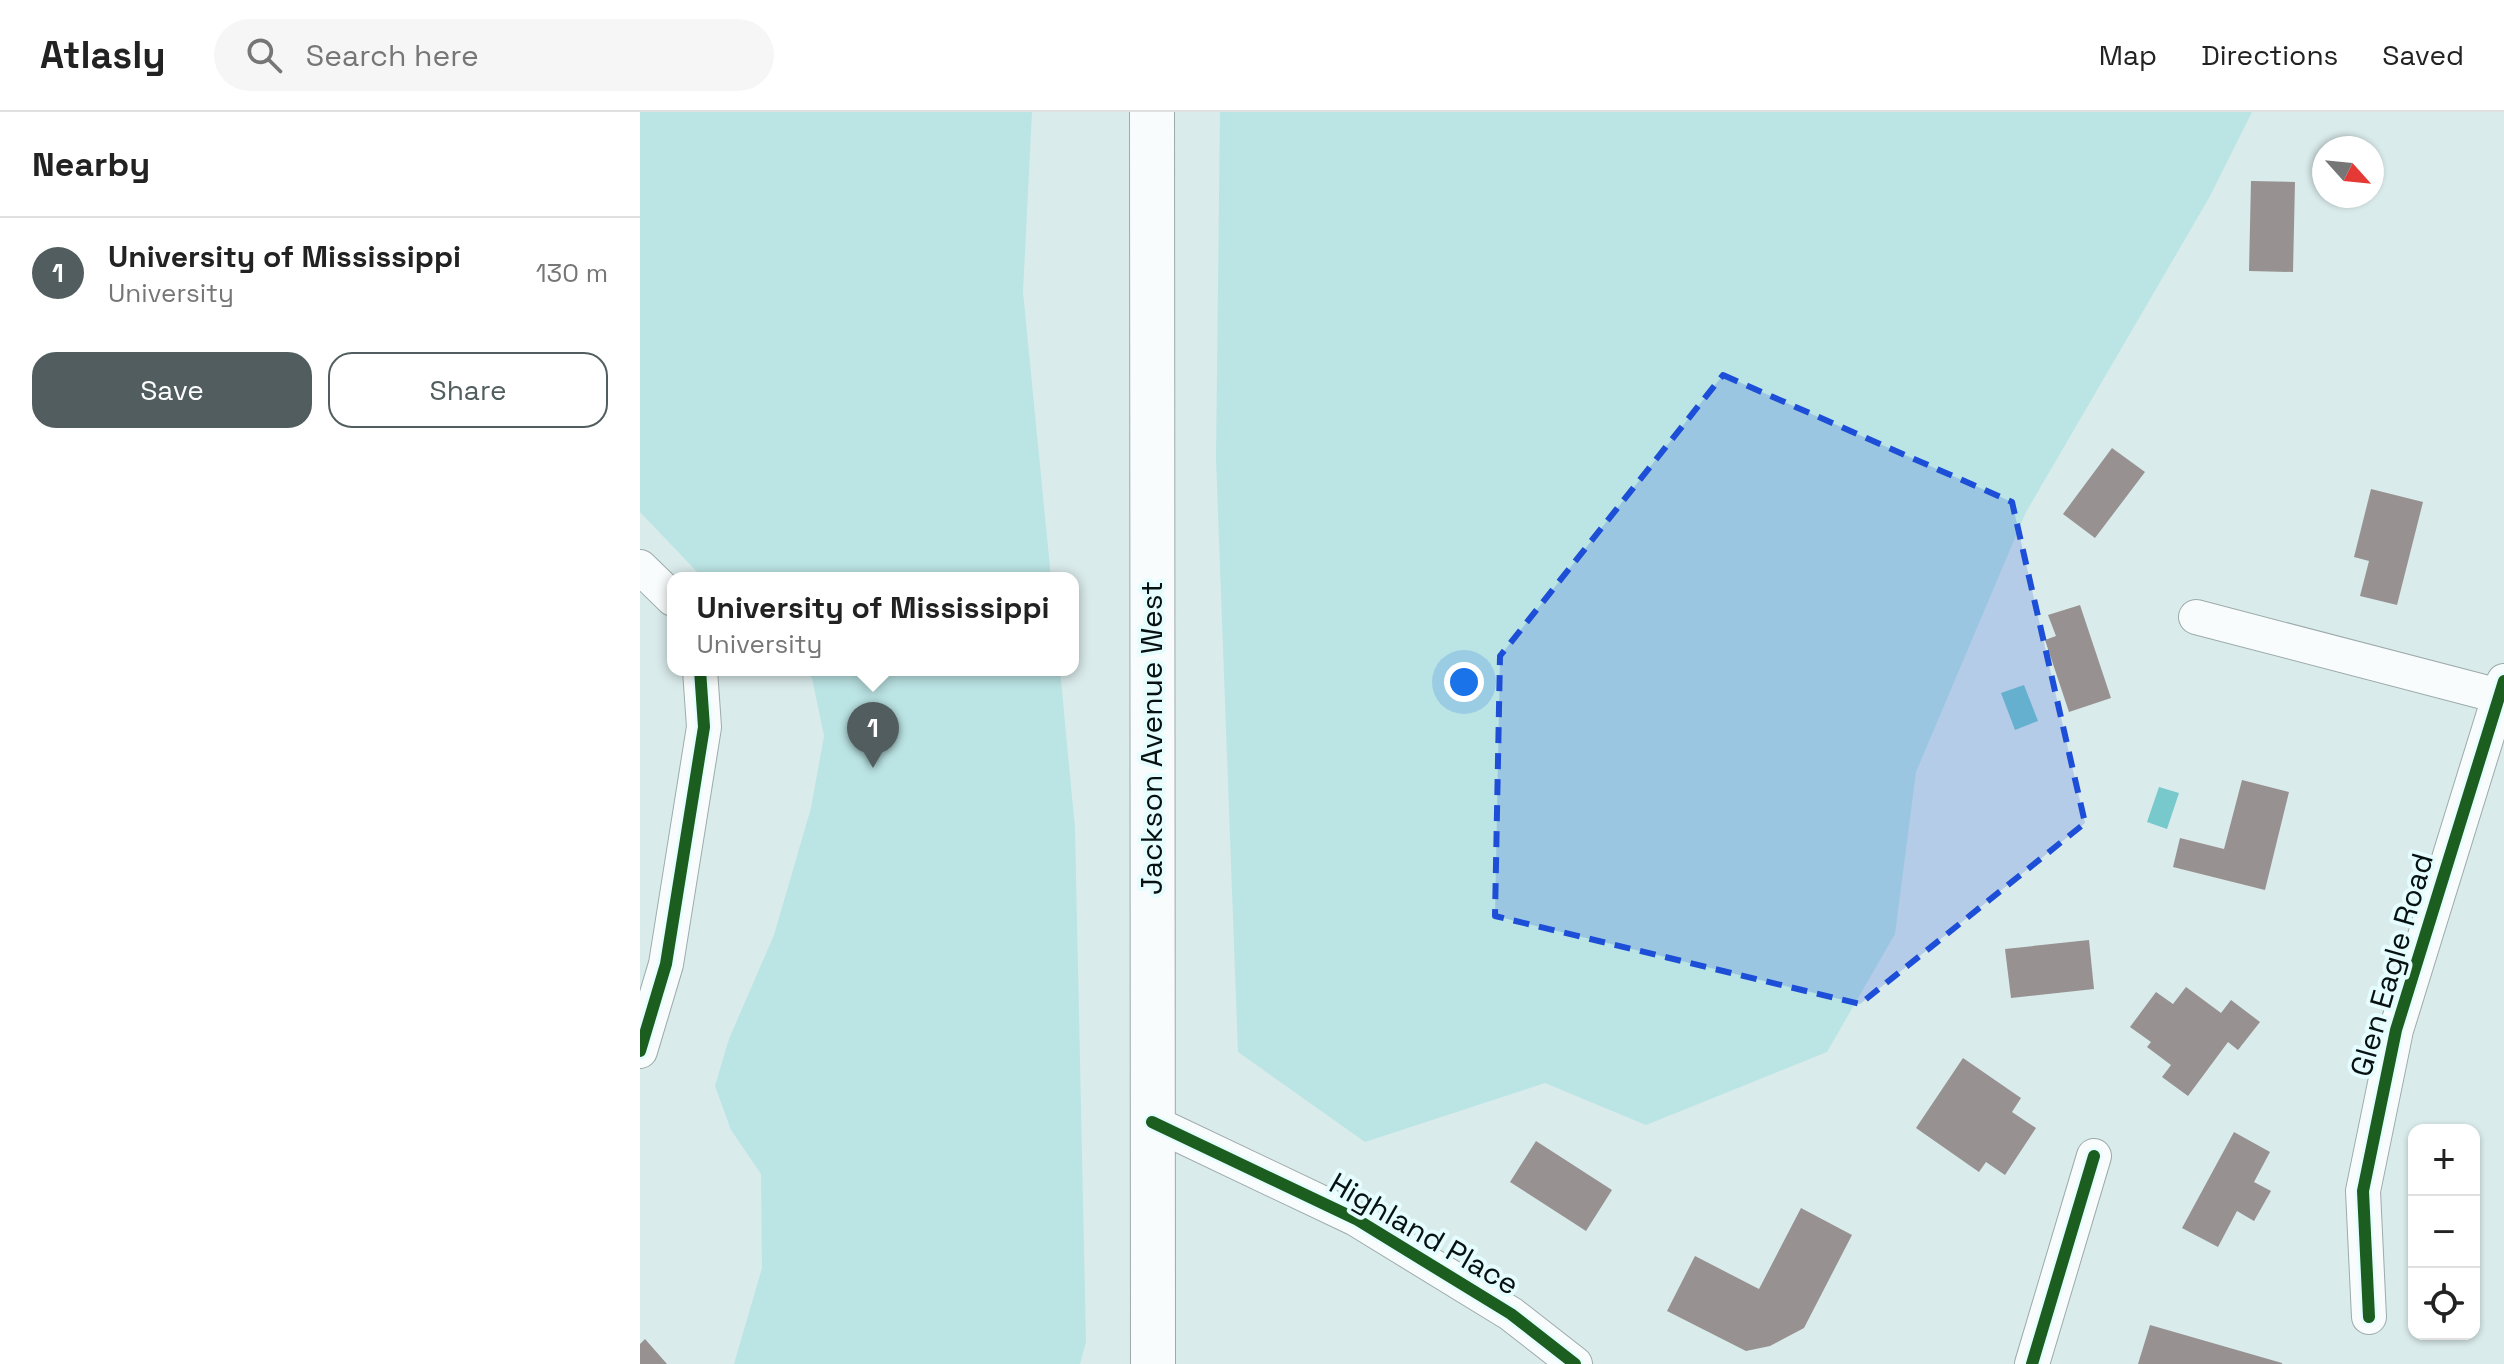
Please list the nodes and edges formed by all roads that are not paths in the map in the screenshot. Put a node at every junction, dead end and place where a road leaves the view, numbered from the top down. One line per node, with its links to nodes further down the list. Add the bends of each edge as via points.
1 (1152, 112): 8 (main road, Jackson Avenue West)
2 (640, 567): 3 (street)
3 (667, 593)
4 (2196, 617): 6 (street)
5 (700, 676): 7 (street, via 704,727 666,964)
6 (2501, 689): 10 (street, Glen Eagle Road, via 2396,1030 2363,1191)
7 (640, 1051)
8 (1152, 1122): 11 (main road, Jackson Avenue West); 12 (street, Highland Place, via 1356,1219 1511,1314)
9 (2094, 1156): 13 (street)
10 (2369, 1317)
11 (1153, 1364)
12 (1575, 1364)
13 (2032, 1364)

